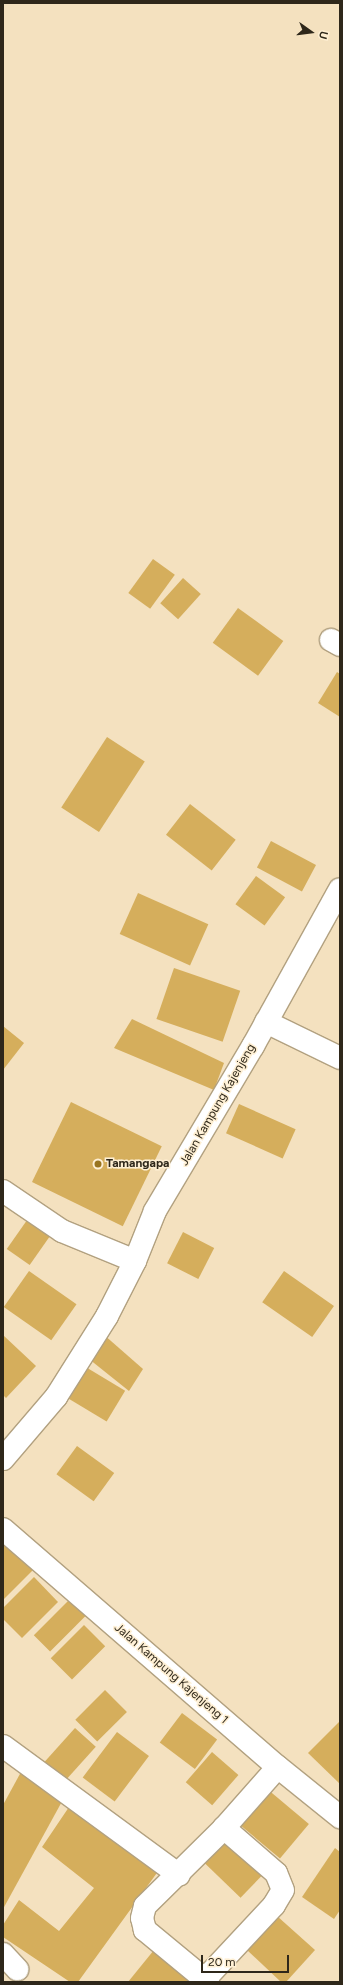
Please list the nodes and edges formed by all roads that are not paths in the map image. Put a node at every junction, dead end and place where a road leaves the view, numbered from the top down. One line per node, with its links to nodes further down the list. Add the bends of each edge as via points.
1 (340, 890): 2 (street, Jalan Kampung Kajenjeng)
2 (266, 1022): 3 (street); 5 (street, Jalan Kampung Kajenjeng, via 155,1211)
3 (340, 1058)
4 (3, 1191): 5 (street, via 62,1231)
5 (135, 1261): 6 (street, Jalan Kampung Kajenjeng, via 107,1316 56,1397)
6 (3, 1459)
7 (3, 1529): 9 (street, Jalan Kampung Kajenjeng 1)
8 (3, 1746): 12 (street)
9 (278, 1767): 10 (street, Jalan Kampung Kajenjeng 1); 11 (street)
10 (340, 1816)
11 (224, 1828): 12 (street); 13 (street, via 276,1873 283,1890 274,1905)
12 (179, 1875): 13 (street, via 145,1906 142,1918 145,1930)
13 (206, 1980)

